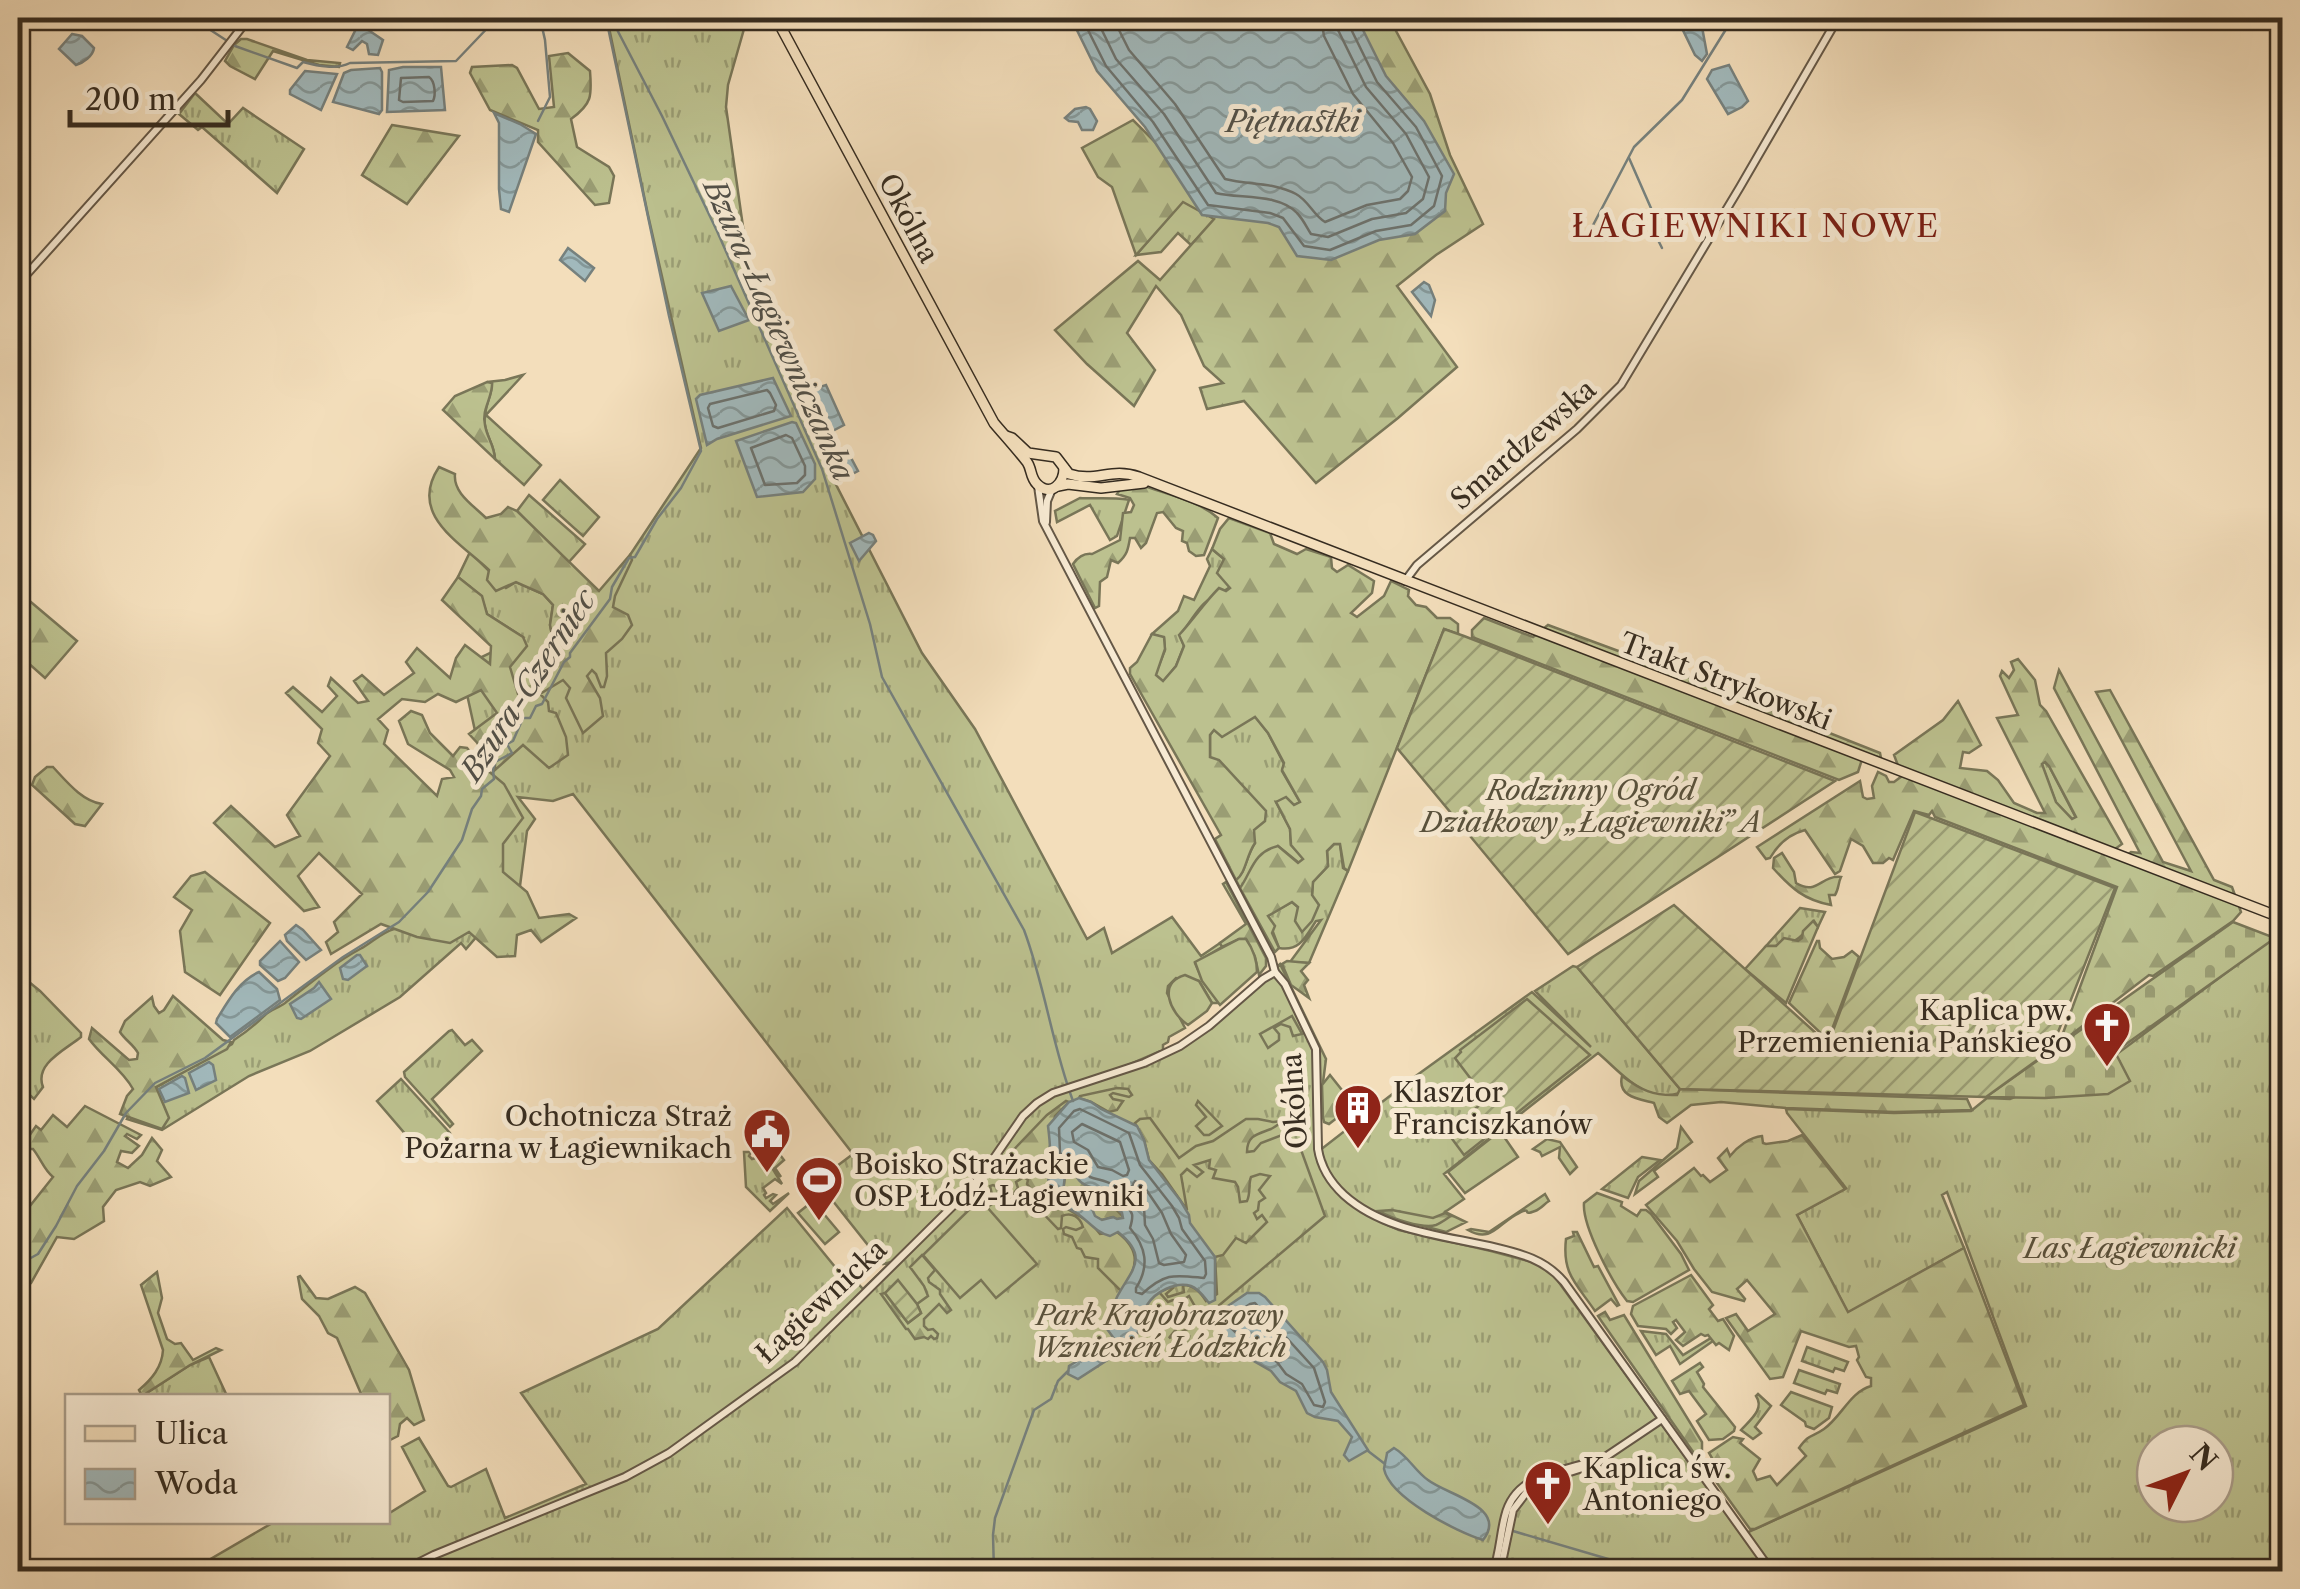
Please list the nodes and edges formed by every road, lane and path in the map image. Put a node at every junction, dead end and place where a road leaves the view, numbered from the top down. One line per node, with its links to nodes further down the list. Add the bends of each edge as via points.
1 (249, 18): 4 (street)
2 (776, 18): 5 (main road, Okólna)
3 (1838, 18): 13 (street, Smardzewska, via 1621,386)
4 (18, 284)
5 (1006, 436): 6 (main road, Okólna); 8 (main road, Okólna)
6 (1040, 457): 7 (main road, via 1054,456); 8 (main road)
7 (1064, 468): 10 (main road, Trakt Strykowski, via 1084,478 1122,472); 11 (main road)
8 (1032, 471): 9 (main road)
9 (1037, 484): 11 (main road); 12 (street, Okólna)
10 (1153, 484): 11 (main road, Trakt Strykowski); 13 (main road, Trakt Strykowski)
11 (1055, 487): 12 (street)
12 (1046, 524): 15 (street, Okólna)
13 (1405, 581): 14 (main road, Trakt Strykowski)
14 (2282, 918)
15 (1275, 972): 16 (street, Okólna, via 1315,1044 1318,1153 1334,1185 1381,1220 1522,1254 1550,1268); 17 (street, Łagiewnicka, via 1180,1046 1030,1108 966,1193 807,1350 670,1453)
16 (1662, 1419): 18 (street, via 1585,1468 1545,1480 1522,1496); 19 (street, Okólna)
17 (400, 1572)
18 (1496, 1572)
19 (1772, 1572)

